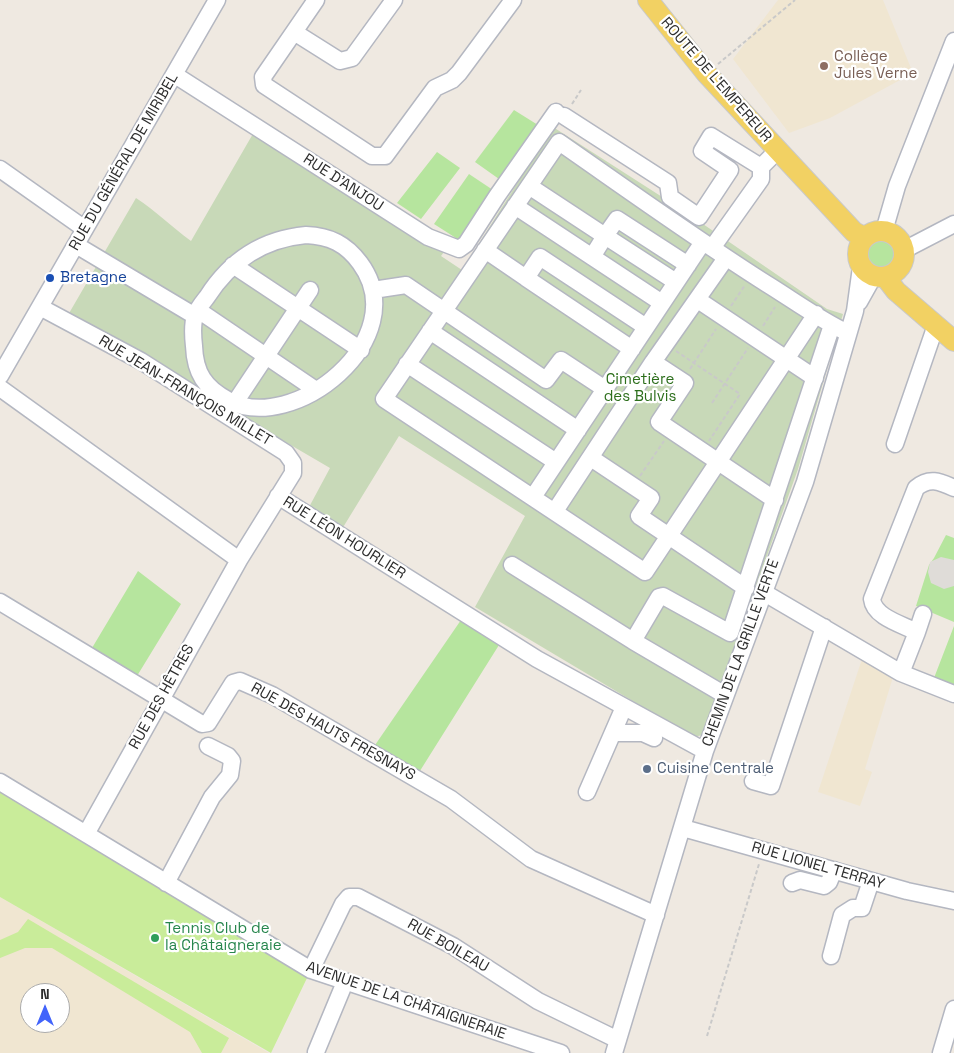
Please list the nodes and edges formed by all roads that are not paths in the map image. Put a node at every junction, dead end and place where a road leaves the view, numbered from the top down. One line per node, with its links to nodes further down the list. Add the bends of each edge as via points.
1 (217, 0): 8 (street, RUE DU GÉNÉRAL DE MIRIBEL)
2 (316, 0): 6 (street)
3 (394, 0): 6 (street, via 352,58 340,61)
4 (512, 0): 6 (street, via 460,73 435,88 385,156 372,156 264,85 263,77)
5 (648, 0): 9 (main road, ROUTE DE L'EMPEREUR)
6 (294, 32)
7 (954, 41): 15 (street, via 897,186)
8 (175, 75): 9 (street, RUE D'ANJOU, via 428,236 459,249 466,244 497,196 564,110 668,183 670,197 699,216 730,170 702,150 711,136); 14 (street, RUE DU GÉNÉRAL DE MIRIBEL)
9 (772, 162): 18 (street); 23 (main road, ROUTE DE L'EMPEREUR, via 854,232)
10 (0, 170): 14 (street)
11 (530, 186): 12 (street); 16 (street); 18 (street, via 559,142)
12 (515, 206): 19 (street); 21 (street)
13 (954, 224): 20 (street)
14 (85, 229): 17 (street, RUE DU GÉNÉRAL DE MIRIBEL)
15 (884, 231): 20 (main road, via 897,238); 23 (main road, via 877,231)
16 (605, 236): 21 (street); 25 (street, via 617,219); 27 (street)
17 (76, 245): 32 (street, RUE DU GÉNÉRAL DE MIRIBEL); 35 (street)
18 (708, 245): 22 (street); 25 (street)
19 (485, 250): 26 (street); 34 (street)
20 (904, 250): 23 (main road, via 904,258)
21 (592, 257): 31 (street)
22 (726, 258): 30 (street); 36 (street)
23 (873, 263): 38 (main road, ROUTE DE L'EMPEREUR, via 906,283); 41 (street, CHEMIN DE LA GRILLE VERTE)
24 (233, 265): 29 (street, via 275,241 295,236 325,237 339,242 353,254 367,272); 33 (street); 35 (street)
25 (688, 265): 27 (street)
26 (526, 278): 39 (street, via 540,257); 43 (street)
27 (676, 282): 31 (street)
28 (310, 290): 33 (street)
29 (374, 290): 34 (street, via 406,285); 44 (street, via 371,330)
30 (698, 300): 46 (street); 47 (street)
31 (662, 303): 39 (street)
32 (40, 306): 49 (street, RUE DU GÉNÉRAL DE MIRIBEL); 61 (street, RUE JEAN-FRANÇOIS MILLET, via 141,361 286,453 293,462 293,473)
33 (297, 308): 44 (street); 45 (street)
34 (444, 311): 40 (street); 52 (street, via 546,380 561,360)
35 (197, 313): 45 (street); 54 (street, via 194,357 201,378 211,390)
36 (816, 314): 37 (street); 46 (street)
37 (832, 325): 41 (street); 50 (street)
38 (945, 325): 42 (main road, ROUTE DE L'EMPEREUR); 56 (street)
39 (646, 327): 43 (street)
40 (430, 331): 48 (street); 55 (street)
41 (848, 333): 69 (street, CHEMIN DE LA GRILLE VERTE, via 805,482)
42 (954, 341)
43 (632, 349): 52 (street)
44 (361, 350): 53 (street)
45 (265, 356): 53 (street); 54 (street)
46 (786, 359): 50 (street); 59 (street)
47 (653, 362): 57 (street); 59 (street, via 685,383 659,422)
48 (407, 364): 58 (street); 62 (street, via 384,399)
49 (0, 376)
50 (815, 378): 63 (street)
51 (0, 388): 66 (street)
52 (605, 389): 55 (street)
53 (316, 390): 54 (street, via 268,408 254,409)
54 (234, 404)
55 (578, 430): 58 (street)
56 (894, 444)
57 (591, 458): 64 (street); 65 (street, via 651,498 639,516)
58 (556, 462): 62 (street)
59 (718, 462): 63 (street); 65 (street)
60 (954, 488): 73 (street, via 939,481 925,481 916,488 872,598 879,613)
61 (278, 496): 66 (street, RUE LÉON HOURLIER); 79 (street, RUE LÉON HOURLIER, via 537,659)
62 (533, 497): 64 (street)
63 (775, 500): 68 (street)
64 (555, 511): 65 (street, via 645,572)
65 (669, 536): 68 (street)
66 (239, 560): 78 (street, RUE DES HÊTRES)
67 (512, 565): 74 (street)
68 (746, 588): 74 (street, via 730,633 663,596 659,597)
69 (764, 592): 72 (street); 77 (street, CHEMIN DE LA GRILLE VERTE)
70 (0, 602): 78 (street, RUE DES HAUTS FRESNAYS)
71 (923, 614): 73 (street)
72 (824, 627): 75 (street); 84 (street, via 771,786)
73 (917, 632): 75 (street)
74 (633, 641): 77 (street)
75 (901, 673): 76 (street)
76 (954, 694)
77 (725, 696): 83 (street, CHEMIN DE LA GRILLE VERTE)
78 (160, 699): 88 (street, RUE DES HÊTRES); 94 (street, RUE DES HAUTS FRESNAYS, via 202,724 208,723 233,683 240,681 272,696 451,799 531,859)
79 (624, 707): 80 (street); 83 (street, RUE LÉON HOURLIER)
80 (613, 733): 81 (street, via 643,733); 86 (street)
81 (654, 738)
82 (208, 746): 91 (street, via 232,761 230,775 212,797)
83 (705, 751): 87 (street, CHEMIN DE LA GRILLE VERTE)
84 (753, 781)
85 (0, 782): 88 (street, AVENUE DE LA CHÂTAIGNERAIE)
86 (587, 792)
87 (683, 828): 89 (street, RUE LIONEL TERRAY); 94 (street, CHEMIN DE LA GRILLE VERTE)
88 (86, 834): 91 (street, AVENUE DE LA CHÂTAIGNERAIE)
89 (834, 870): 90 (street, RUE LIONEL TERRAY); 92 (street, via 824,886 800,880)
90 (871, 881): 93 (street, RUE LIONEL TERRAY); 95 (street, via 862,908 853,908 842,915)
91 (166, 883): 96 (street, AVENUE DE LA CHÂTAIGNERAIE)
92 (792, 883)
93 (954, 901)
94 (656, 915): 99 (street, CHEMIN DE LA GRILLE VERTE)
95 (831, 956)
96 (311, 970): 97 (street, AVENUE DE LA CHÂTAIGNERAIE); 99 (street, RUE BOILEAU, via 343,904 349,896 358,898 453,946)
97 (345, 982): 100 (street, AVENUE DE LA CHÂTAIGNERAIE); 101 (street)
98 (954, 1009): 103 (street)
99 (616, 1046)
100 (524, 1047): 102 (street, AVENUE DE LA CHÂTAIGNERAIE)
101 (316, 1052)
102 (561, 1053)
103 (941, 1053)

